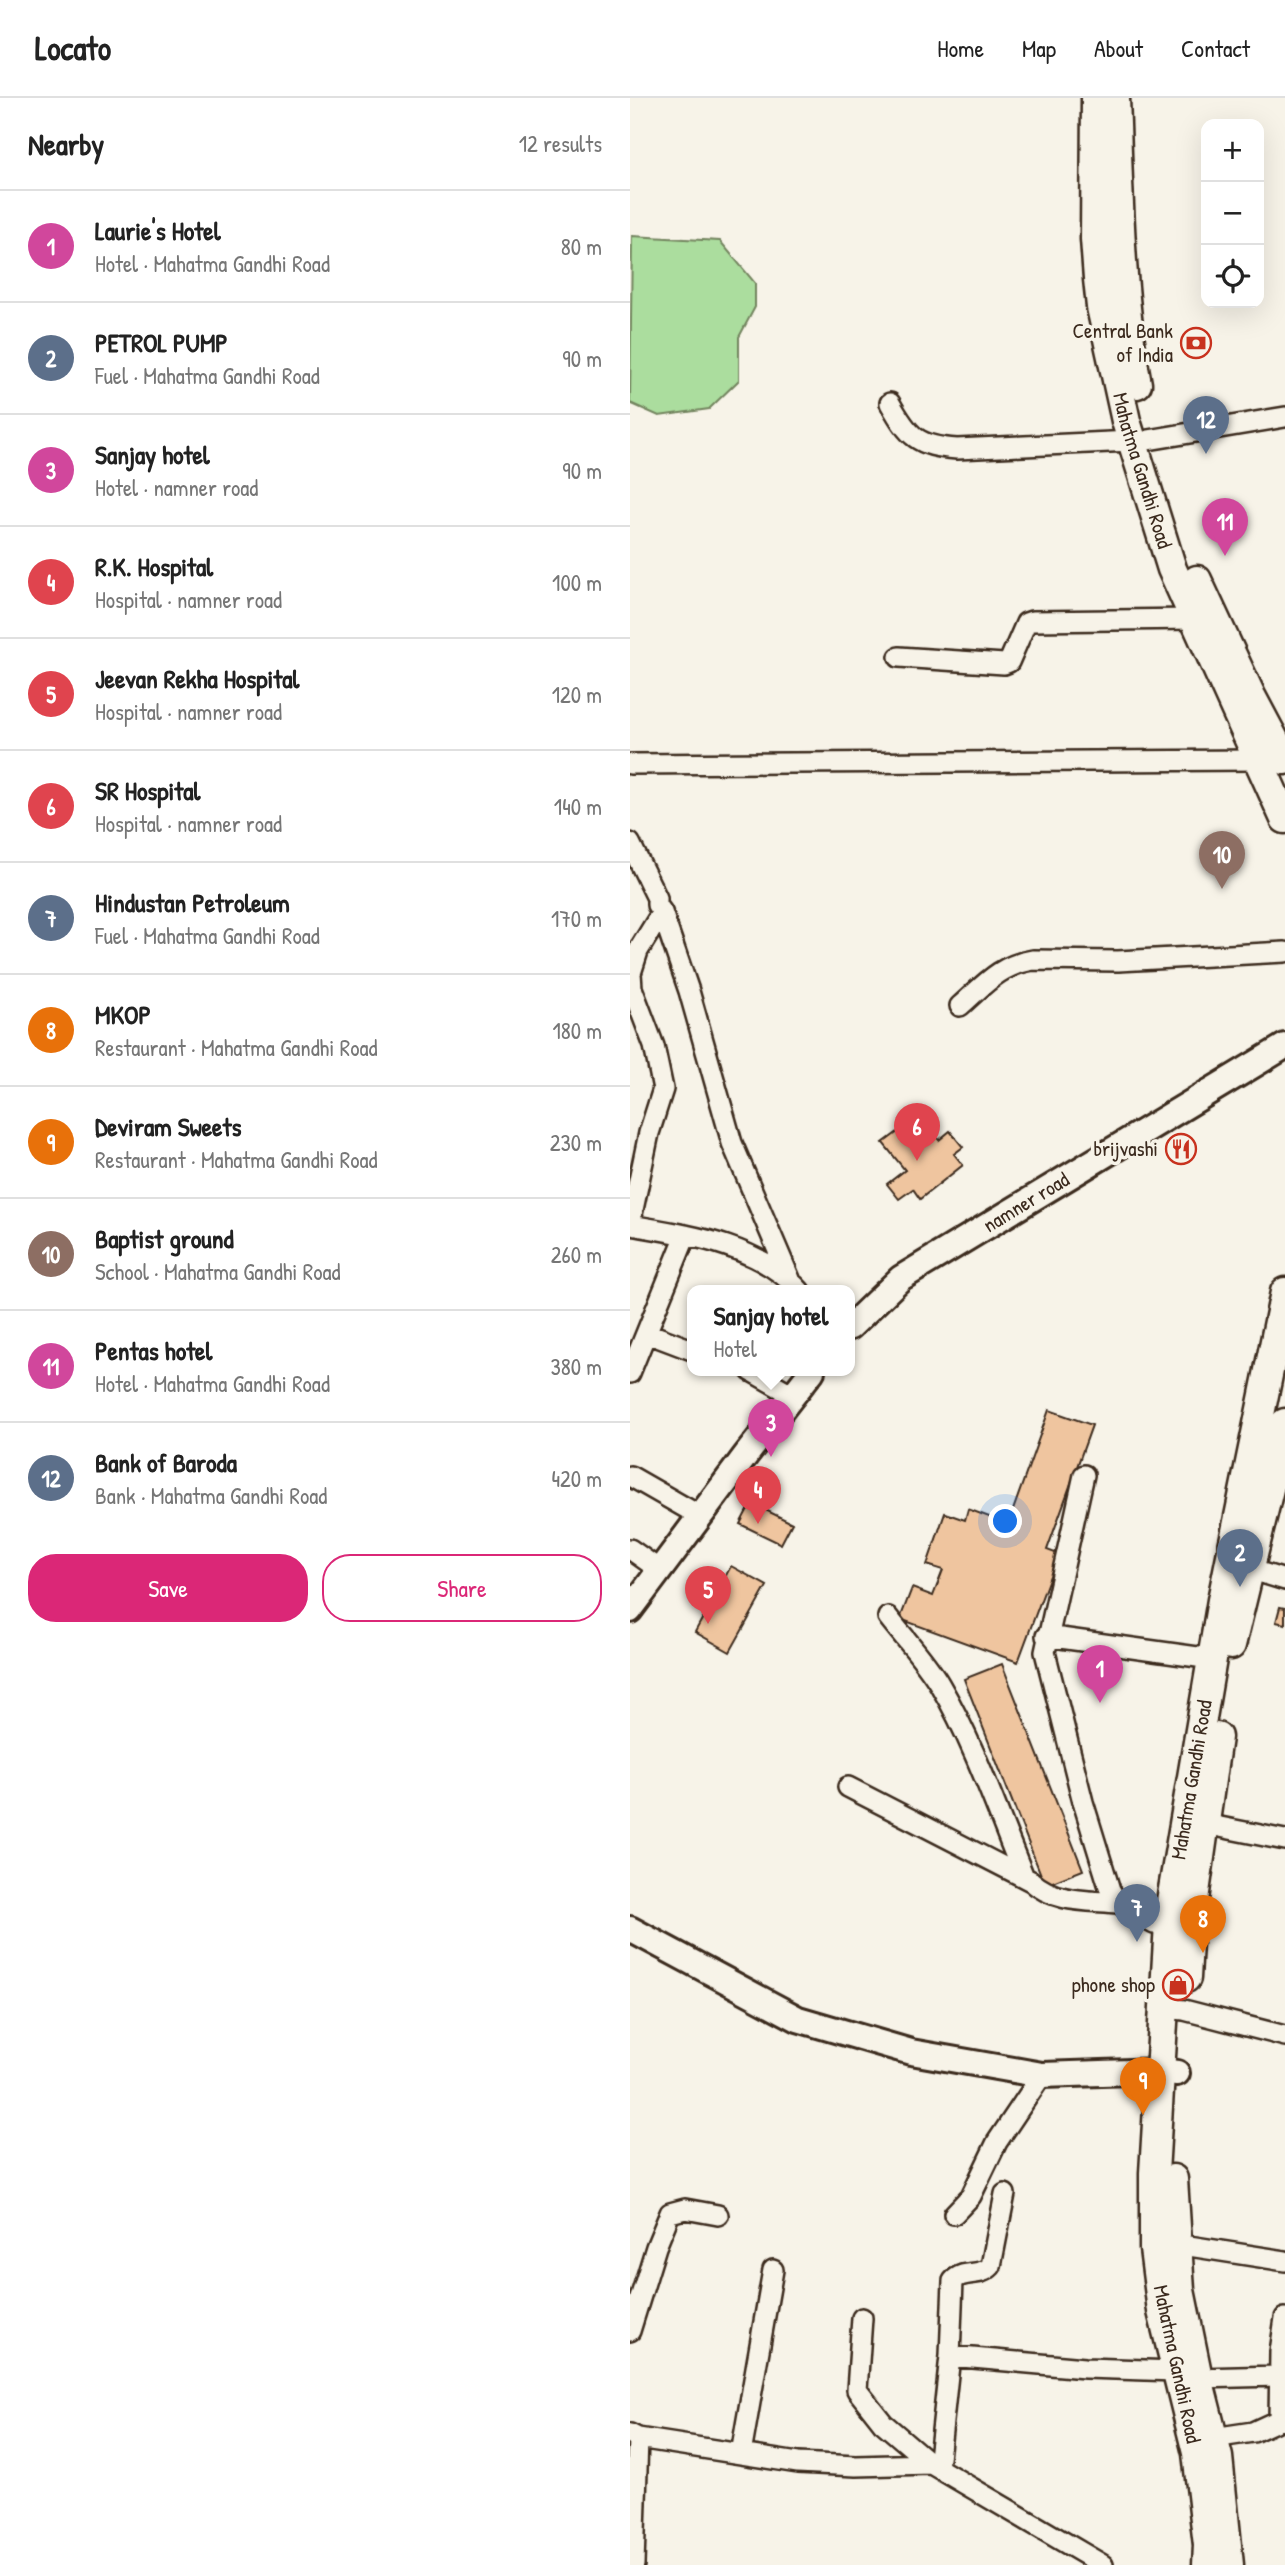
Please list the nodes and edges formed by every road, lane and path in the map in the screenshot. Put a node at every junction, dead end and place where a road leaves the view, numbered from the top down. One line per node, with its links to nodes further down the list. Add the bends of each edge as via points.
1 (1096, 98): 5 (highway, Mahatma Gandhi Road, via 1095,239 1100,297)
2 (1115, 98): 5 (highway, Mahatma Gandhi Road, via 1122,272)
3 (890, 403): 5 (street, via 904,429 939,448)
4 (1285, 417): 5 (street)
5 (1140, 441): 6 (highway, Mahatma Gandhi Road, via 1172,569); 8 (highway, Mahatma Gandhi Road, via 1251,696)
6 (1195, 619): 7 (street, via 1032,621 1026,623 1004,664); 8 (highway, Mahatma Gandhi Road)
7 (899, 657)
8 (1272, 760): 9 (street); 10 (highway, Mahatma Gandhi Road)
9 (630, 764)
10 (1285, 819)
11 (630, 843): 12 (street)
12 (662, 912): 16 (street, via 631,974 663,1089 651,1123); 18 (street, via 732,1143)
13 (1285, 952): 14 (street, via 1020,962 999,971)
14 (960, 1006)
15 (1285, 1046): 20 (main road, namner road, via 901,1278)
16 (630, 1225): 17 (street)
17 (686, 1235): 18 (street, via 767,1264); 21 (street)
18 (795, 1285)
19 (1285, 1292): 38 (highway, Mahatma Gandhi Road)
20 (855, 1322)
21 (647, 1333): 22 (street); 23 (street)
22 (687, 1348)
23 (630, 1373)
24 (760, 1376): 26 (street)
25 (808, 1376): 26 (main road)
26 (793, 1395): 30 (main road)
27 (1285, 1423): 33 (highway, Mahatma Gandhi Road)
28 (1084, 1475): 37 (street)
29 (630, 1476): 30 (street)
30 (701, 1516): 32 (main road)
31 (630, 1549): 32 (street)
32 (661, 1571): 35 (main road)
33 (1247, 1579): 34 (street); 40 (highway, Mahatma Gandhi Road, via 1227,1662)
34 (1285, 1580)
35 (630, 1610)
36 (888, 1617): 42 (street, via 939,1683)
37 (1046, 1636): 38 (street); 43 (street, via 1045,1652 1080,1789)
38 (1212, 1659): 46 (highway, Mahatma Gandhi Road, via 1170,1907)
39 (848, 1787): 42 (street)
40 (1205, 1824): 41 (street); 46 (highway, Mahatma Gandhi Road)
41 (1285, 1840)
42 (1024, 1877): 43 (street, via 1060,1898)
43 (1118, 1903): 44 (street)
44 (1154, 1924)
45 (630, 1929): 49 (main road, via 798,2019 911,2052)
46 (1174, 2009): 47 (street); 48 (highway, Mahatma Gandhi Road)
47 (1285, 2036)
48 (1169, 2072): 49 (main road); 53 (highway, Mahatma Gandhi Road); 62 (highway, Mahatma Gandhi Road, via 1154,2174 1154,2249 1162,2311)
49 (1042, 2075): 51 (street, via 997,2142 970,2198)
50 (1005, 2194): 61 (street, via 990,2266 983,2273 961,2274 953,2281)
51 (954, 2214)
52 (718, 2215): 56 (street, via 685,2209 670,2213)
53 (1176, 2244): 54 (street); 62 (highway, Mahatma Gandhi Road)
54 (1285, 2261)
55 (774, 2270): 67 (street)
56 (636, 2292): 59 (street)
57 (862, 2318): 68 (street, via 859,2395 883,2423)
58 (1285, 2318): 60 (street)
59 (630, 2331)
60 (1282, 2353): 63 (street)
61 (950, 2356): 62 (street); 68 (street)
62 (1187, 2375): 63 (street); 66 (highway, Mahatma Gandhi Road); 71 (highway, Mahatma Gandhi Road, via 1206,2522)
63 (1279, 2376): 64 (street)
64 (1282, 2420): 66 (street)
65 (634, 2436): 67 (street); 69 (street)
66 (1213, 2438): 72 (highway, Mahatma Gandhi Road)
67 (741, 2454): 68 (street, via 844,2466)
68 (934, 2466): 70 (street)
69 (634, 2565)
70 (1103, 2565)
71 (1207, 2565)
72 (1229, 2565)

